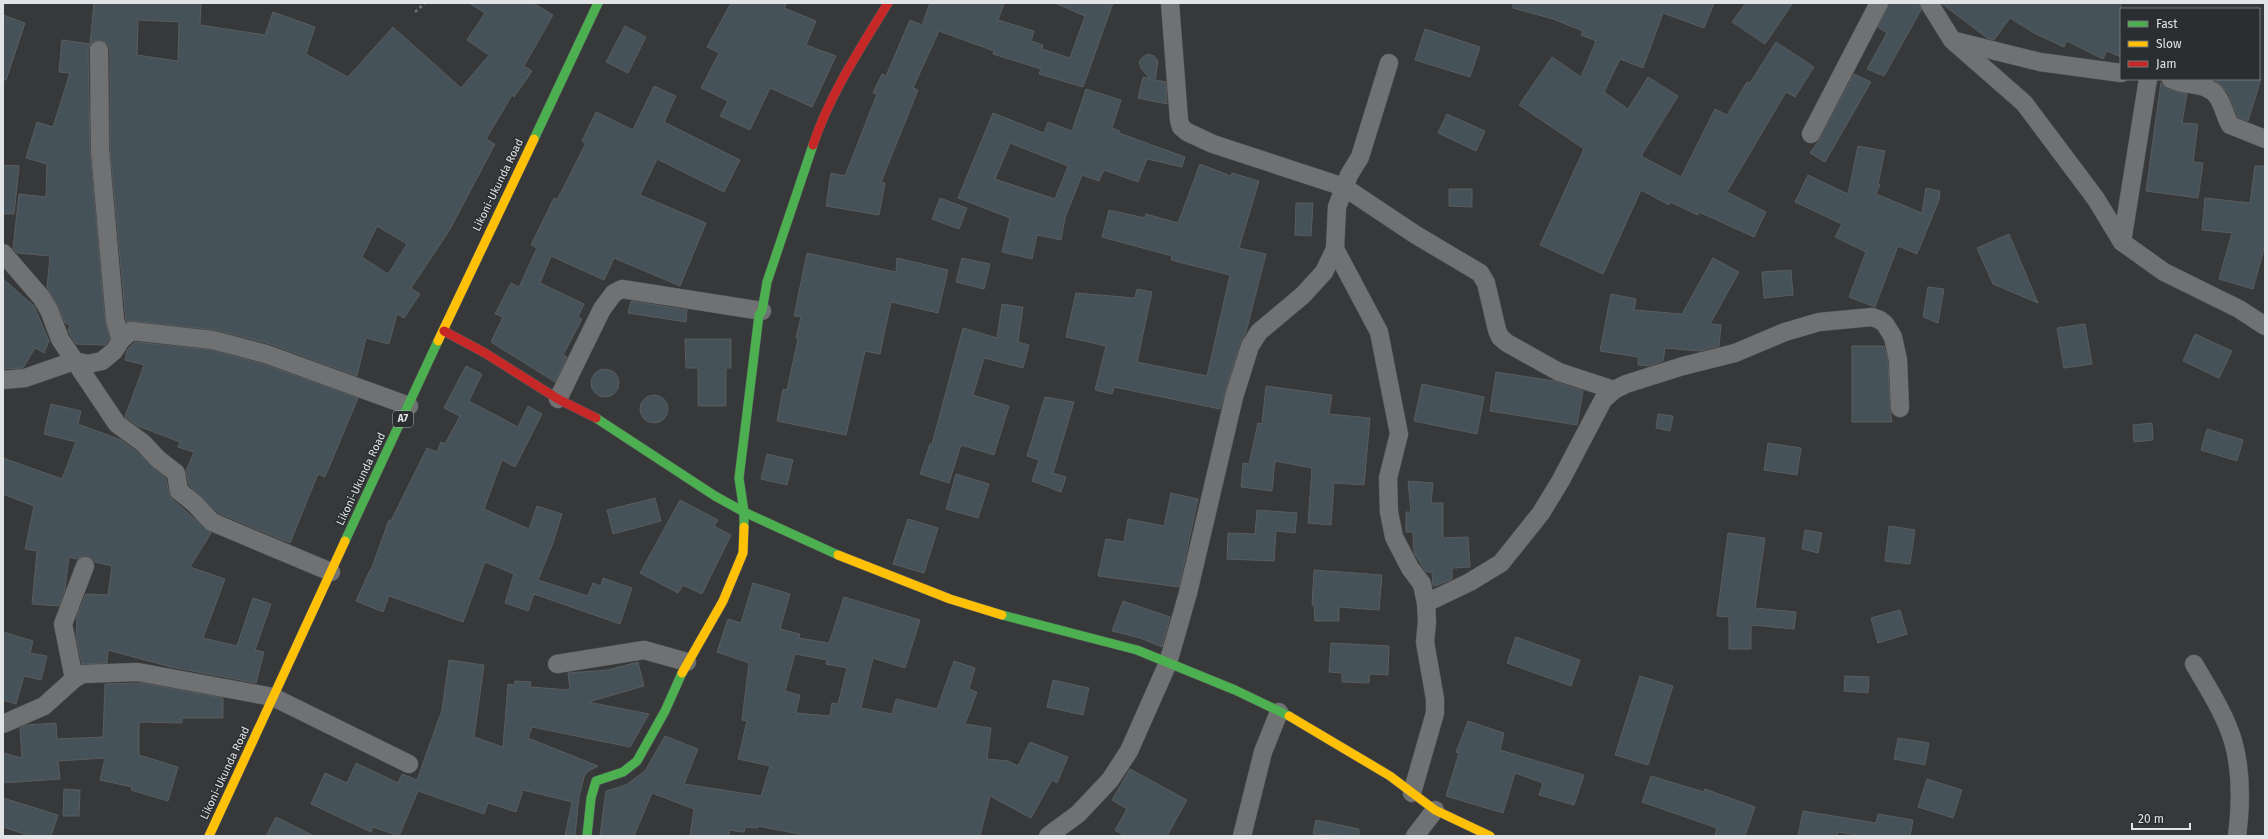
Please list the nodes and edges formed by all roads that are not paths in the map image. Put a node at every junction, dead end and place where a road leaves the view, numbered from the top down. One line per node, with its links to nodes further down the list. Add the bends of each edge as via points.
1 (598, 3): 20 (main road, Likoni-Ukunda Road / A7, via 496,215)
2 (888, 3): 18 (main road, via 837,88 819,126 767,282)
3 (1170, 3): 14 (street, via 1181,127 1212,144)
4 (1879, 3): 12 (street)
5 (1929, 3): 6 (street)
6 (1952, 40): 9 (street, via 2040,62); 15 (street, via 2024,104 2096,200)
7 (99, 50): 21 (street, via 100,150 115,320)
8 (1389, 63): 14 (street, via 1360,157)
9 (2120, 73)
10 (2148, 80): 15 (street)
11 (2173, 80): 13 (street, via 2204,86 2212,91 2221,103 2230,125)
12 (1811, 134)
13 (2265, 139)
14 (1344, 187): 16 (street, via 1337,207); 24 (street, via 1416,235 1480,273 1486,283 1497,330 1507,343 1559,372)
15 (2122, 242): 19 (street, via 2164,272 2239,309)
16 (1335, 249): 31 (street, via 1380,332 1399,434 1388,478 1389,512 1394,537 1410,568 1422,584); 33 (street, via 1324,272 1259,332 1250,346 1234,397 1188,594)
17 (3, 253): 22 (street, via 41,297 60,339)
18 (762, 311): 25 (street, via 622,289 614,293 602,309); 28 (main road, via 759,315 740,465 739,478)
19 (2265, 326)
20 (444, 331): 25 (main road); 26 (main road, Likoni-Ukunda Road / A7)
21 (121, 340): 22 (street, via 114,351 102,361 88,364); 26 (street, via 131,330 213,340 266,354)
22 (74, 361): 23 (street, via 25,378); 30 (street, via 117,424 176,473 179,491 212,522)
23 (3, 380)
24 (1614, 390): 27 (street, via 1682,366 1735,353 1785,332 1820,322 1872,317 1885,324 1893,337 1898,360); 31 (street, via 1603,400 1541,513 1501,563 1470,582)
25 (558, 399): 28 (main road, via 585,411 715,496)
26 (409, 406): 30 (main road, Likoni-Ukunda Road / A7)
27 (1900, 408)
28 (744, 512): 32 (main road, via 743,553 723,601); 33 (main road, via 847,560 950,599 985,611 1137,650)
29 (85, 566): 36 (street, via 63,624)
30 (331, 572): 37 (main road, Likoni-Ukunda Road / A7)
31 (1426, 603): 41 (street, via 1424,642 1435,699 1435,713)
32 (687, 662): 34 (street, via 644,650); 45 (main road, via 665,712 637,761 623,772 596,781 591,798)
33 (1168, 663): 38 (main road, via 1235,690); 46 (street, via 1128,751 1110,780 1078,814)
34 (557, 664)
35 (2194, 664): 49 (street, via 2216,703 2233,741 2241,805)
36 (74, 679): 37 (street, via 84,674 138,672); 39 (street, via 44,706)
37 (273, 698): 40 (street); 44 (main road, Likoni-Ukunda Road / A7)
38 (1279, 712): 41 (main road, via 1344,747); 43 (street, via 1263,752)
39 (3, 724)
40 (408, 764)
41 (1412, 793): 42 (main road)
42 (1435, 810): 47 (street); 48 (main road)
43 (1244, 835)
44 (209, 836)
45 (587, 836)
46 (1048, 836)
47 (1415, 836)
48 (1490, 836)
49 (2237, 836)

